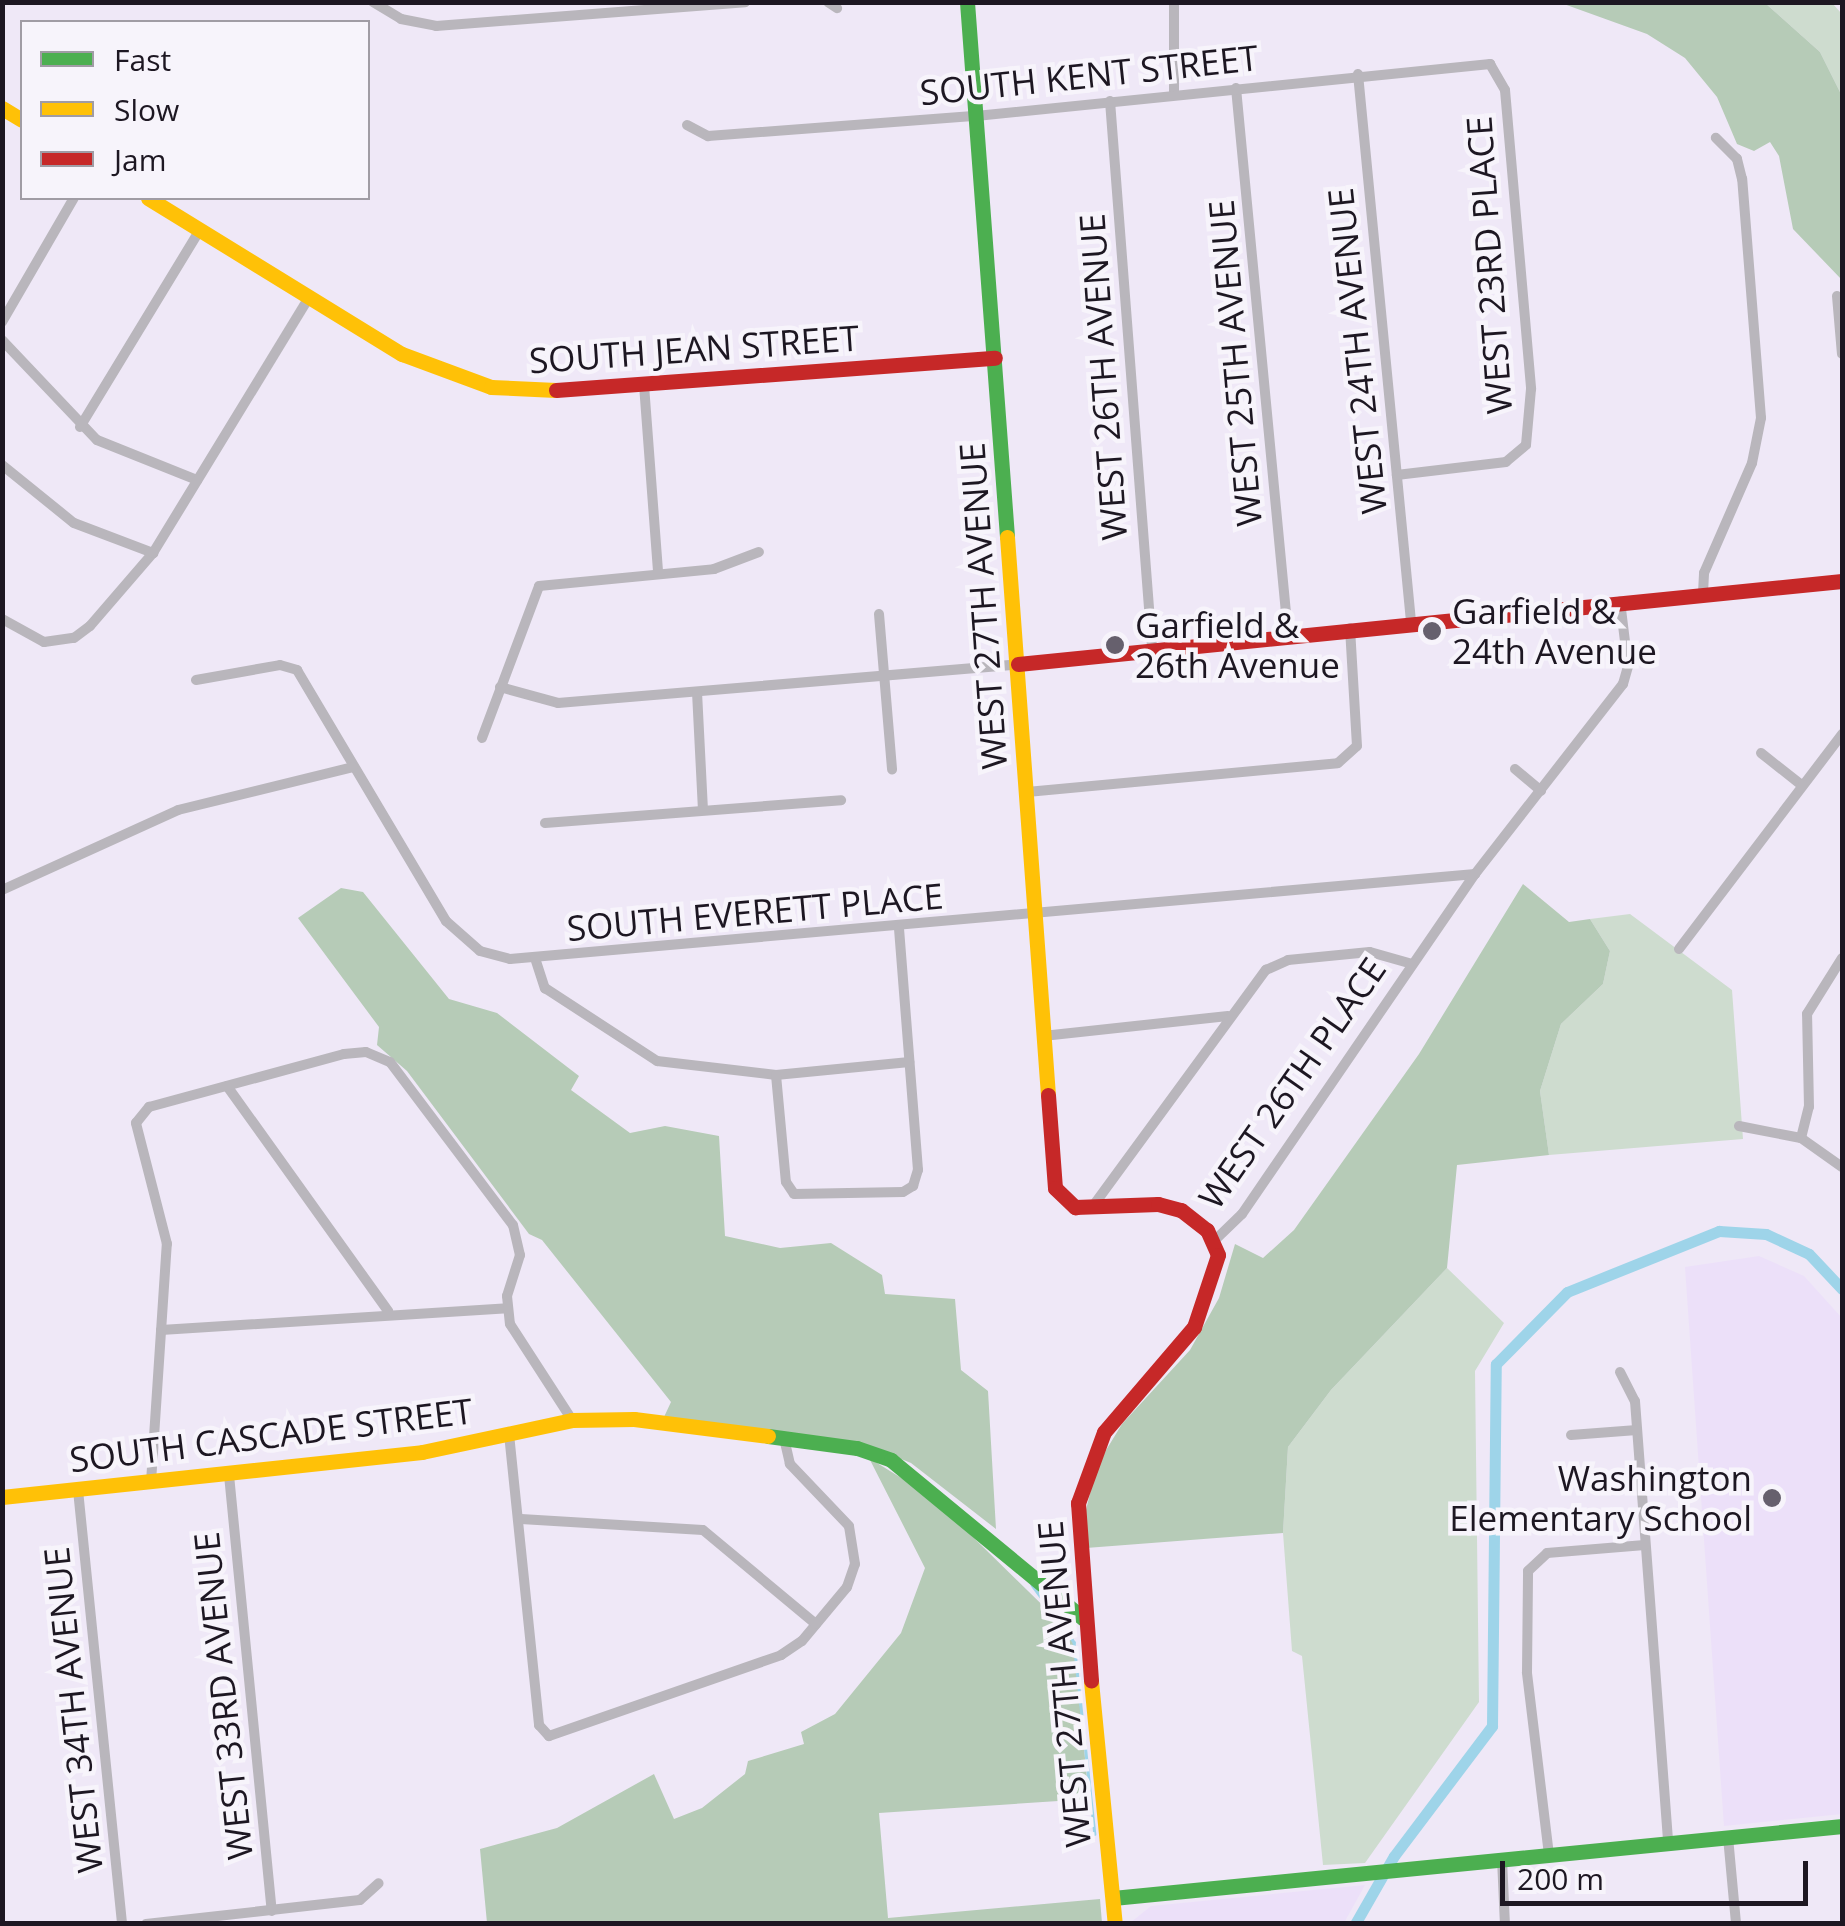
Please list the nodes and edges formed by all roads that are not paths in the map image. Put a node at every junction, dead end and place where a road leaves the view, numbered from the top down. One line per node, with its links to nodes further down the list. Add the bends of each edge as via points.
1 (372, 2): 7 (street, via 401,19 436,26)
2 (567, 2): 7 (street)
3 (745, 2): 6 (street)
4 (967, 2): 13 (street, WEST 27TH AVENUE)
5 (1174, 2): 11 (street)
6 (710, 4): 7 (street)
7 (568, 16)
8 (1496, 70): 9 (street, SOUTH KENT STREET, via 1472,62); 28 (street, WEST 23RD PLACE, via 1505,90 1531,390 1526,445 1518,455)
9 (1358, 74): 10 (street, SOUTH KENT STREET); 28 (street, WEST 24TH AVENUE)
10 (1236, 88): 11 (street, SOUTH KENT STREET); 40 (street, WEST 25TH AVENUE)
11 (1174, 94): 12 (street, SOUTH KENT STREET)
12 (1110, 102): 13 (street, SOUTH KENT STREET); 41 (street, WEST 26TH AVENUE)
13 (976, 116): 14 (street, SOUTH KENT STREET, via 708,136); 24 (street, WEST 27TH AVENUE)
14 (688, 125)
15 (1716, 138): 34 (street, via 1736,159 1742,180 1762,393 1752,463 1704,573)
16 (73, 200): 21 (street)
17 (151, 200): 18 (street, SOUTH JEAN STREET)
18 (200, 230): 20 (street, SOUTH JEAN STREET); 26 (street)
19 (1836, 296): 23 (street)
20 (308, 297): 25 (street, SOUTH JEAN STREET, via 415,360 473,383 532,392); 29 (street)
21 (2, 322)
22 (2, 340): 26 (street)
23 (1842, 354)
24 (994, 358): 25 (street, SOUTH JEAN STREET); 42 (street, WEST 27TH AVENUE)
25 (644, 385): 32 (street)
26 (80, 427): 29 (street)
27 (2, 465): 31 (street, via 74,523)
28 (1397, 475): 38 (street, WEST 24TH AVENUE)
29 (196, 480): 31 (street)
30 (759, 552): 32 (street, via 714,569)
31 (153, 553): 37 (street, via 74,638 32,640)
32 (658, 573): 45 (street, via 539,586)
33 (1842, 581): 34 (street)
34 (1703, 593): 35 (street)
35 (1620, 600): 38 (street); 54 (street, WEST 26TH PLACE, via 1628,666 1623,684)
36 (879, 614): 43 (street)
37 (2, 619)
38 (1411, 622): 39 (street)
39 (1350, 628): 40 (street); 55 (street, via 1358,735 1352,754 1338,763)
40 (1288, 634): 41 (street)
41 (1152, 648): 42 (street)
42 (1018, 664): 43 (street); 55 (street, WEST 27TH AVENUE)
43 (884, 678): 46 (street); 51 (street)
44 (196, 680): 50 (street, SOUTH EVERETT PLACE, via 290,665 305,679)
45 (500, 688): 46 (street, via 558,702); 48 (street)
46 (696, 692): 57 (street)
47 (1842, 734): 53 (street)
48 (482, 738)
49 (1760, 753): 53 (street)
50 (353, 767): 60 (street, via 178,810); 64 (street, SOUTH EVERETT PLACE, via 454,930 494,956)
51 (892, 769)
52 (1515, 769): 54 (street)
53 (1799, 783): 63 (street)
54 (1542, 791): 59 (street, WEST 26TH PLACE)
55 (1026, 792): 61 (street, WEST 27TH AVENUE)
56 (841, 800): 57 (street)
57 (704, 810): 58 (street)
58 (545, 823)
59 (1475, 874): 61 (street, SOUTH EVERETT PLACE); 66 (street, WEST 26TH PLACE)
60 (2, 890)
61 (1035, 916): 62 (street, SOUTH EVERETT PLACE); 68 (street, WEST 27TH AVENUE)
62 (899, 928): 64 (street, SOUTH EVERETT PLACE); 69 (street)
63 (1678, 949)
64 (535, 958): 70 (street, via 545,988 657,1062)
65 (1842, 958): 73 (street, via 1806,1014 1810,1108)
66 (1412, 964): 67 (street, via 1370,952 1275,965); 76 (street, WEST 26TH PLACE, via 1242,1214)
67 (1228, 1016): 68 (street); 75 (street)
68 (1042, 1036): 75 (street, WEST 27TH AVENUE, via 1055,1188 1064,1204)
69 (909, 1062): 70 (street); 70 (street, via 918,1170 903,1192 794,1194 786,1182)
70 (776, 1074)
71 (228, 1086): 77 (street, via 357,1052 376,1054 403,1076 512,1225 520,1255); 78 (street); 79 (street, via 150,1107 136,1124 167,1244)
72 (1739, 1126): 73 (street)
73 (1801, 1138): 74 (street)
74 (1842, 1167)
75 (1092, 1207): 76 (street, via 1168,1206 1199,1222)
76 (1214, 1242): 86 (street, WEST 26TH PLACE, via 1216,1275 1194,1327 1114,1419)
77 (507, 1308): 78 (street); 81 (street, via 510,1324)
78 (388, 1311): 79 (street)
79 (161, 1330): 88 (street)
80 (1620, 1372): 82 (street, via 1632,1390)
81 (572, 1420): 83 (street, SOUTH CASCADE STREET); 85 (street, SOUTH CASCADE STREET, via 634,1419)
82 (1637, 1430): 84 (street); 92 (street)
83 (509, 1434): 87 (street, SOUTH CASCADE STREET, via 422,1452); 91 (street)
84 (1571, 1435)
85 (785, 1442): 93 (street, SOUTH CASCADE STREET, via 857,1448 907,1468); 94 (street, via 790,1464 840,1514 854,1538 852,1576)
86 (1087, 1466): 93 (street, WEST 27TH AVENUE, via 1076,1529)
87 (229, 1474): 88 (street, SOUTH CASCADE STREET); 102 (street, WEST 33RD AVENUE)
88 (151, 1482): 89 (street, SOUTH CASCADE STREET)
89 (78, 1490): 90 (street, SOUTH CASCADE STREET); 103 (street, WEST 34TH AVENUE)
90 (2, 1497)
91 (520, 1519): 94 (street, via 703,1530); 94 (street, via 544,1734 555,1736 781,1655)
92 (1645, 1545): 97 (street); 98 (street, via 1547,1553 1533,1561 1526,1589 1527,1672)
93 (1083, 1618): 101 (street, WEST 27TH AVENUE)
94 (816, 1624)
95 (1842, 1826): 96 (street)
96 (1728, 1837): 97 (street); 107 (street)
97 (1668, 1843): 98 (street)
98 (1549, 1855): 99 (street)
99 (1502, 1860): 101 (street); 106 (street)
100 (379, 1883): 102 (street, via 360,1900)
101 (1113, 1898): 105 (street, WEST 27TH AVENUE)
102 (272, 1911): 104 (street)
103 (122, 1924)
104 (146, 1924)
105 (1115, 1924)
106 (1505, 1924)
107 (1736, 1924)

